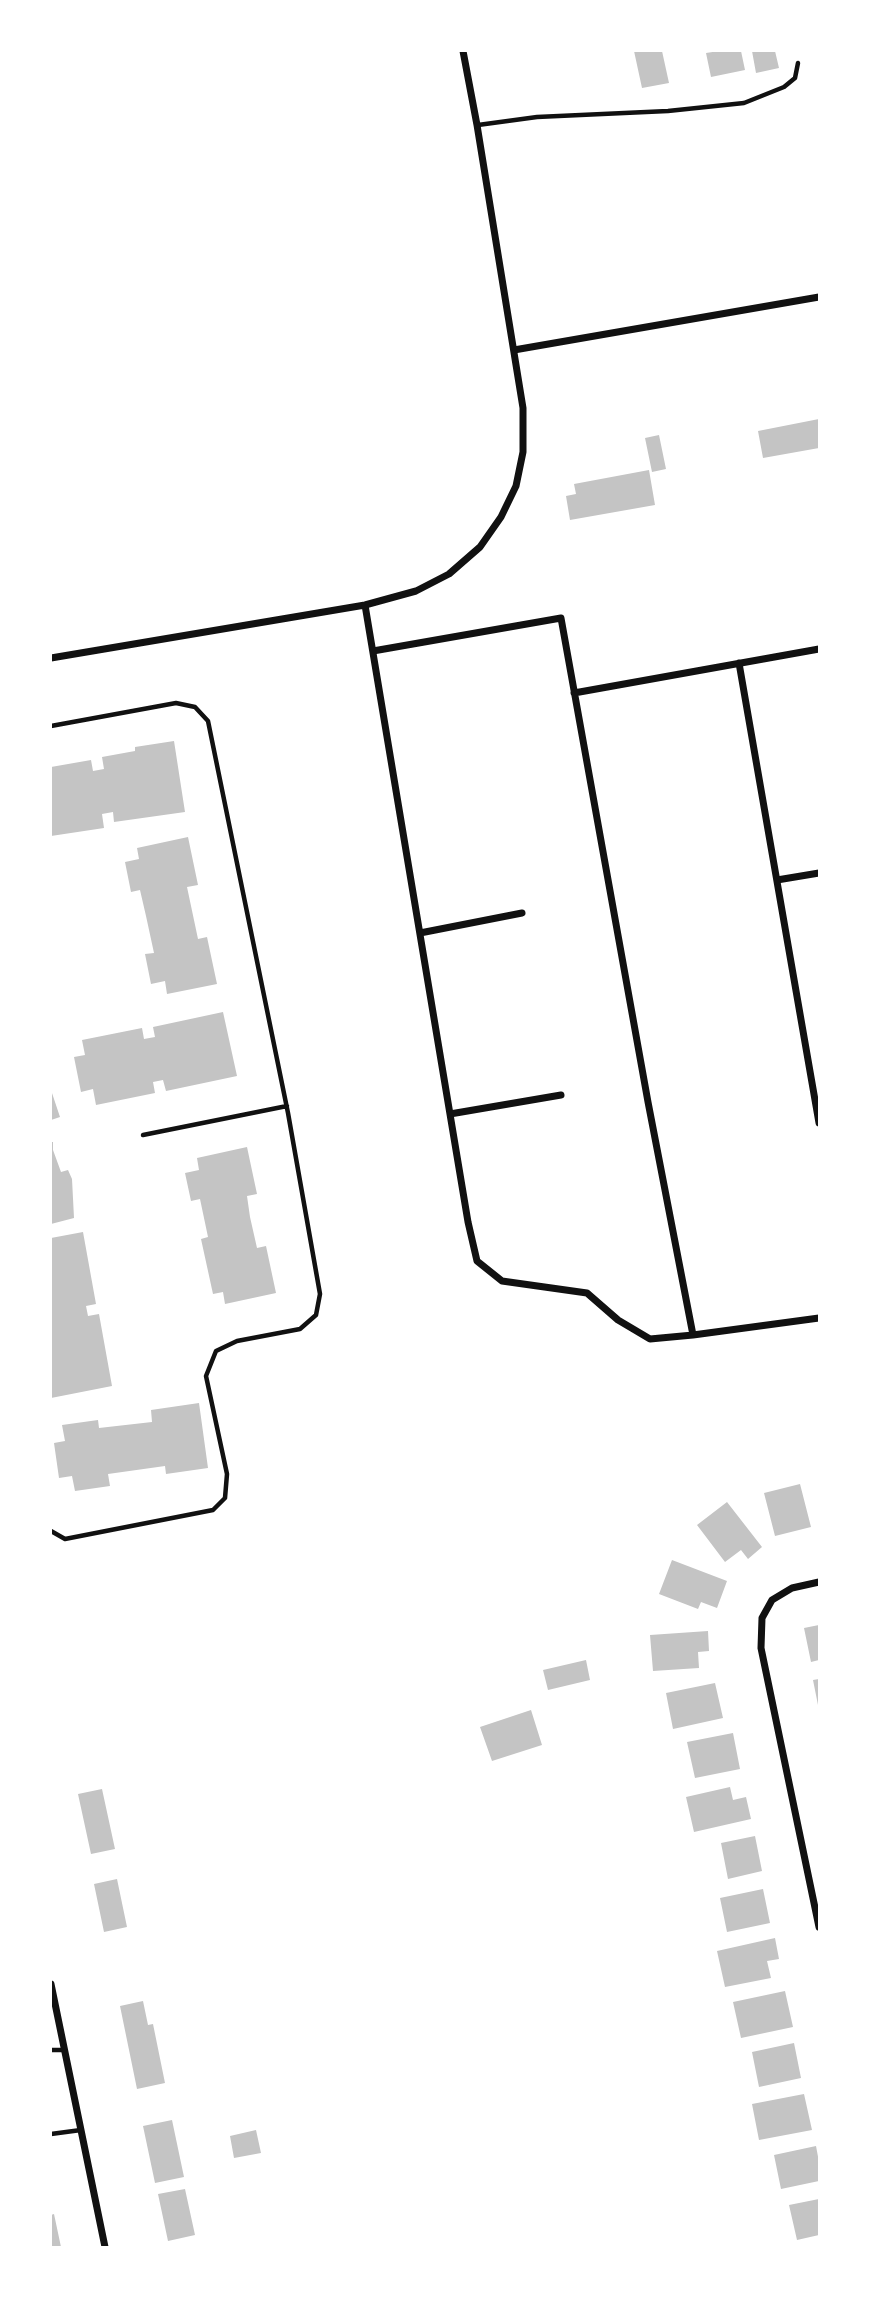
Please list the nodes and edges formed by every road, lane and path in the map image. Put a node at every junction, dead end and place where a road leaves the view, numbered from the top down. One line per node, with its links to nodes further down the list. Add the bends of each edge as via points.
1 (463, 51): 3 (street)
2 (798, 63): 3 (lane, via 795,78 784,87 744,103)
3 (477, 125): 5 (street)
4 (819, 297): 5 (street)
5 (514, 350): 6 (street, via 523,408 523,452 516,486 501,517 480,547 449,575 416,591)
6 (365, 605): 8 (street); 9 (street)
7 (819, 649): 10 (street)
8 (373, 651): 11 (street, via 561,618); 16 (street)
9 (51, 658)
10 (739, 663): 11 (street); 14 (street)
11 (574, 693): 24 (street)
12 (51, 726): 19 (lane, via 176,703 195,707 208,721)
13 (819, 873): 14 (street)
14 (777, 880): 18 (street)
15 (522, 912): 16 (street)
16 (420, 933): 20 (street)
17 (561, 1096): 20 (street)
18 (817, 1098): 21 (street)
19 (287, 1106): 22 (lane); 25 (lane, via 320,1294 316,1315 300,1329 216,1351 206,1376 227,1474 225,1498 213,1510 65,1539)
20 (450, 1114): 24 (street, via 477,1261 502,1281 587,1293 618,1320 650,1339)
21 (819, 1123)
22 (143, 1135)
23 (819, 1318): 24 (street)
24 (693, 1335)
25 (51, 1531)
26 (819, 1582): 27 (street, via 792,1588 772,1600 762,1618 761,1648)
27 (819, 1927)
28 (51, 1984): 30 (street)
29 (51, 2050): 30 (lane)
30 (64, 2050): 31 (street)
31 (81, 2130): 32 (lane); 33 (street)
32 (51, 2134)
33 (105, 2247)

